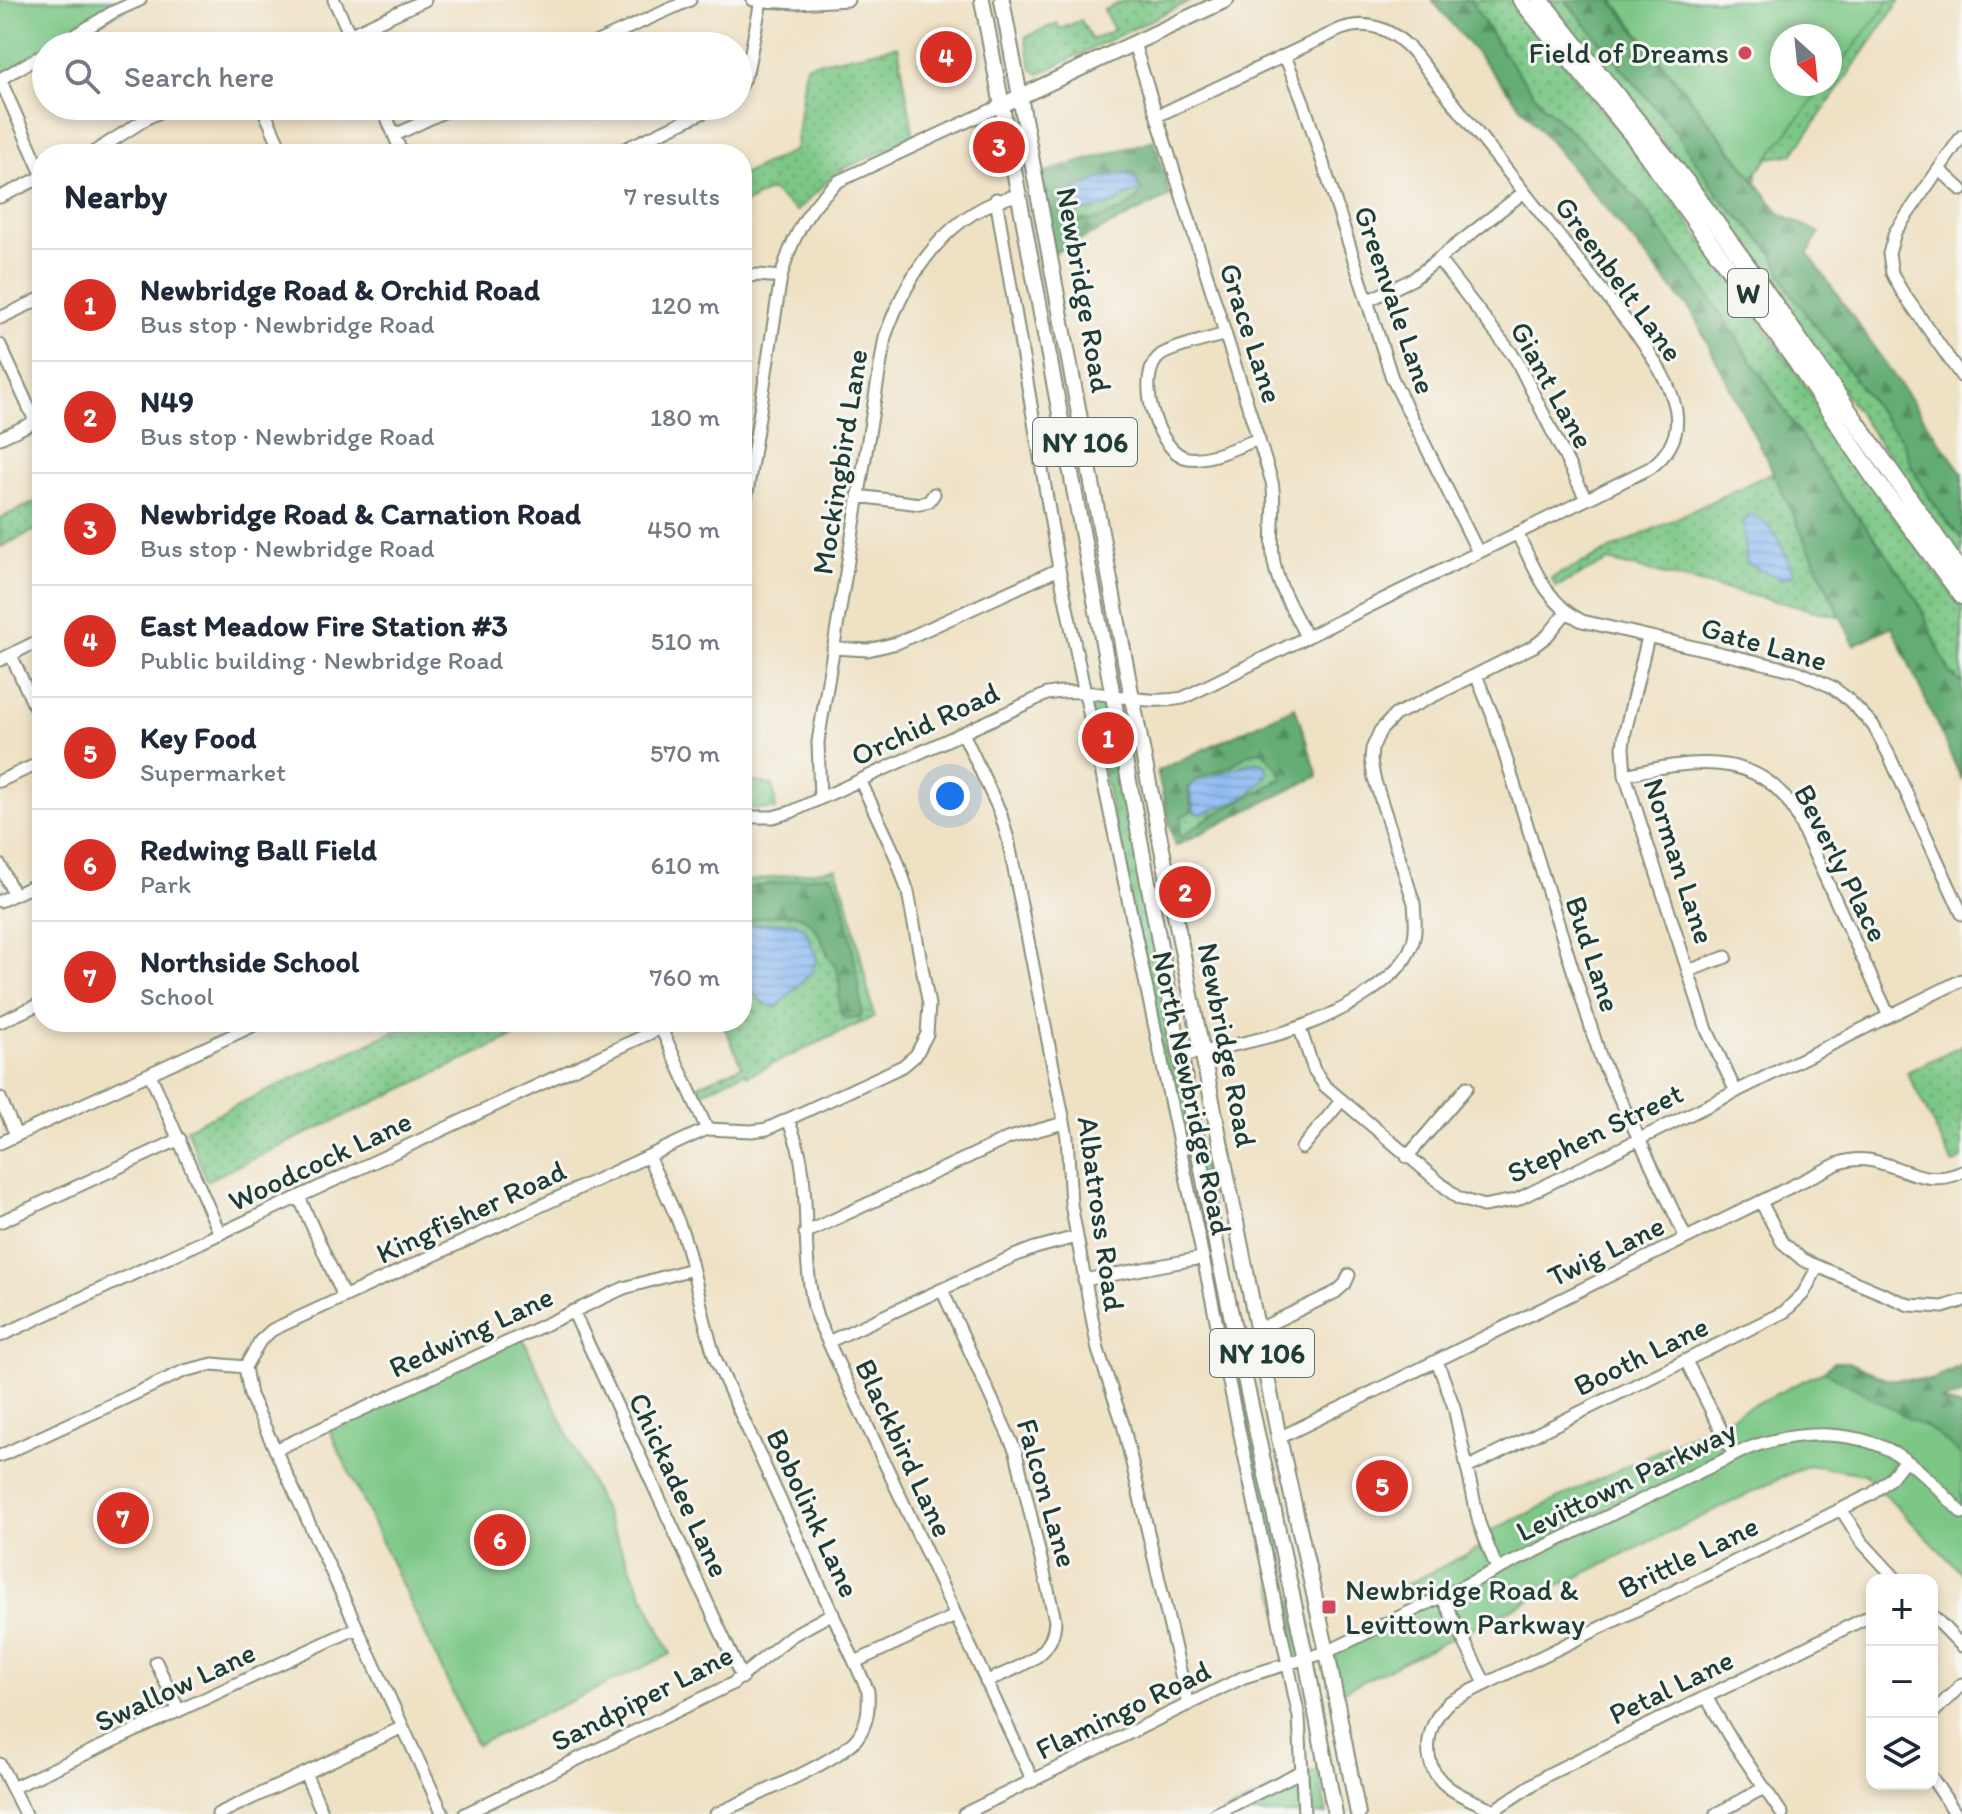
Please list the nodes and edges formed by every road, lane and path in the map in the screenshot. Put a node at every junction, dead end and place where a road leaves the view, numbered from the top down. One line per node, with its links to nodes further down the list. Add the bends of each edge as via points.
1 (140, 0): 13 (street)
2 (334, 0): 14 (street)
3 (425, 0): 15 (street)
4 (690, 0): 16 (street)
5 (753, 0): 12 (street)
6 (848, 0): 12 (street)
7 (982, 0): 23 (main road, Newbridge Road / NY 106)
8 (1002, 0): 22 (main road, Newbridge Road / NY 106)
9 (1226, 0): 17 (main road)
10 (1521, 0): 67 (highway, W, via 1634,137)
11 (1540, 0): 66 (highway, W, via 1686,182)
12 (761, 1): 18 (street)
13 (81, 32)
14 (348, 32)
15 (367, 32)
16 (619, 32)
17 (1134, 44): 22 (main road); 24 (street, Grace Lane)
18 (752, 47)
19 (1285, 56): 24 (street, Greenbelt Lane); 40 (street, Greenbelt Lane, via 1351,26 1371,25 1394,33); 47 (street, Greenvale Lane)
20 (32, 61): 21 (street)
21 (0, 79): 36 (street)
22 (1022, 96): 23 (main road); 53 (main road, Newbridge Road / NY 106)
23 (1000, 106): 41 (main road, Newbridge Road / NY 106); 46 (street, via 839,181 806,217)
24 (1157, 116): 50 (street, Grace Lane)
25 (144, 120): 32 (street)
26 (268, 120): 33 (street)
27 (388, 120): 30 (street)
28 (427, 120): 30 (street)
29 (687, 120): 35 (street)
30 (395, 135): 34 (street)
31 (1962, 136): 37 (street)
32 (107, 144)
33 (278, 144)
34 (398, 144)
35 (635, 144)
36 (32, 153)
37 (1939, 169): 39 (street); 52 (street, via 1895,232 1890,262 1901,290)
38 (32, 181): 42 (street)
39 (1962, 190)
40 (1524, 192): 44 (street); 62 (street, Greenbelt Lane, via 1642,341 1676,409 1675,436 1663,458)
41 (1019, 195): 43 (street, Mockingbird Lane); 54 (main road, Newbridge Road / NY 106)
42 (0, 197)
43 (996, 199): 61 (street, Mockingbird Lane, via 929,252 895,308 877,374); 65 (street, North Newbridge Road)
44 (1439, 260): 47 (street); 62 (street, Giant Lane, via 1516,359)
45 (752, 276): 46 (street)
46 (781, 277): 59 (street)
47 (1367, 301): 64 (street, Greenvale Lane, via 1392,378)
48 (32, 303): 49 (street)
49 (0, 318)
50 (1225, 334): 58 (street, Grace Lane); 58 (street, via 1162,355 1148,373 1149,398 1165,442 1179,455 1200,458)
51 (0, 345): 55 (street)
52 (1962, 377)
53 (1075, 387): 54 (main road); 77 (main road, Newbridge Road / NY 106)
54 (1055, 391): 76 (main road, Newbridge Road / NY 106)
55 (32, 407)
56 (32, 423): 57 (street)
57 (0, 438)
58 (1259, 439): 69 (street, Grace Lane, via 1275,498 1275,570)
59 (752, 461)
60 (934, 494): 61 (street, via 920,504)
61 (858, 496): 72 (street, Mockingbird Lane)
62 (1586, 499): 63 (street, Greenbelt Lane)
63 (1517, 533): 64 (street, Greenbelt Lane); 68 (street, via 1546,589)
64 (1478, 552): 69 (street, Greenbelt Lane)
65 (1059, 569): 72 (street, via 897,643 868,650); 75 (street, North Newbridge Road)
66 (1962, 574)
67 (1962, 596)
68 (1566, 613): 70 (street, Gate Lane); 74 (street, via 1534,646)
69 (1306, 637): 77 (street, Greenbelt Lane, via 1183,698)
70 (1648, 637): 81 (street, Norman Lane, via 1625,732); 90 (street, Gate Lane, via 1797,671 1848,699 1873,725 1888,753)
71 (32, 644): 73 (street)
72 (833, 648): 84 (street, Mockingbird Lane, via 818,742)
73 (5, 658): 78 (street)
74 (1476, 675): 97 (street, via 1395,715 1372,749 1374,778 1414,903 1415,934 1406,958 1355,1002); 113 (street, Bud Lane, via 1601,1059)
75 (1084, 691): 76 (street, Orchid Road); 79 (street, Orchid Road, via 1047,694); 126 (street, North Newbridge Road)
76 (1113, 696): 77 (street, Orchid Road); 102 (main road, Newbridge Road / NY 106)
77 (1132, 698): 101 (main road, Newbridge Road / NY 106)
78 (32, 705)
79 (963, 733): 82 (street, Orchid Road); 109 (street, Albatross Road, via 1008,839)
80 (32, 767): 83 (street)
81 (1625, 775): 92 (street, Norman Lane); 95 (street, Beverly Place, via 1705,763 1743,769 1775,785 1795,812)
82 (860, 780): 84 (street, Orchid Road); 108 (street, Kingfisher Road, via 908,892 929,1005 927,1034 903,1066)
83 (0, 781)
84 (820, 798): 85 (street, Orchid Road, via 791,812)
85 (752, 817)
86 (0, 865): 88 (street)
87 (32, 887): 88 (street)
88 (14, 895): 89 (street)
89 (0, 901)
90 (1962, 914)
91 (1726, 957): 92 (street)
92 (1688, 971): 105 (street, Norman Lane, via 1707,1030)
93 (1962, 980): 95 (street, Stephen Street)
94 (32, 1008): 96 (street)
95 (1889, 1016): 105 (street, Stephen Street)
96 (0, 1022)
97 (1300, 1029): 101 (street); 107 (street, Stephen Street, via 1318,1078)
98 (240, 1032): 103 (street)
99 (644, 1032): 119 (street, Woodcock Lane)
100 (662, 1032): 110 (street)
101 (1202, 1052): 102 (street); 135 (main road, Newbridge Road / NY 106)
102 (1181, 1056): 159 (main road, Newbridge Road / NY 106)
103 (150, 1074): 111 (street); 112 (street)
104 (1467, 1087): 117 (street)
105 (1736, 1092): 113 (street, Stephen Street)
106 (0, 1098): 111 (street)
107 (1342, 1100): 115 (street); 117 (street, Stephen Street)
108 (788, 1119): 110 (street, Kingfisher Road, via 752,1131); 122 (street, Blackbird Lane, via 801,1162)
109 (1064, 1123): 122 (street, via 1009,1138); 124 (street, Albatross Road)
110 (707, 1129): 116 (street, Kingfisher Road)
111 (16, 1135): 114 (street)
112 (180, 1139): 121 (street); 123 (street)
113 (1638, 1140): 117 (street, Stephen Street, via 1516,1200 1483,1206 1458,1198); 125 (street, Bud Lane)
114 (0, 1143)
115 (1302, 1148)
116 (648, 1156): 128 (street, Bobolink Lane, via 679,1223); 132 (street, Kingfisher Road)
117 (1407, 1157)
118 (1962, 1172): 120 (street, Twig Lane, via 1946,1178 1919,1177 1858,1158)
119 (299, 1197): 123 (street, Woodcock Lane); 132 (street)
120 (1761, 1202): 125 (street, Twig Lane); 127 (street, via 1787,1249)
121 (0, 1222)
122 (805, 1233): 137 (street, Blackbird Lane, via 810,1292)
123 (220, 1234): 136 (street, Woodcock Lane)
124 (1076, 1237): 130 (street, Albatross Road); 131 (street, via 1035,1248)
125 (1686, 1238): 138 (street, Twig Lane)
126 (1201, 1258): 130 (street); 162 (street, North Newbridge Road)
127 (1818, 1266): 133 (street, via 1909,1305 1943,1307); 139 (street, Booth Lane, via 1803,1294 1784,1312)
128 (692, 1269): 134 (street, Redwing Lane, via 624,1288); 152 (street, Bobolink Lane, via 715,1358)
129 (1349, 1275): 135 (street, via 1336,1292)
130 (1084, 1280): 168 (street, Albatross Road)
131 (942, 1290): 137 (street); 164 (street, Falcon Lane, via 1016,1452 1055,1620 1047,1650)
132 (344, 1297): 140 (street, Kingfisher Road, via 272,1330)
133 (1962, 1301)
134 (573, 1311): 142 (street, Redwing Lane); 163 (street, Chickadee Lane)
135 (1257, 1330): 141 (main road, Newbridge Road / NY 106)
136 (0, 1336)
137 (828, 1342): 153 (street, Blackbird Lane)
138 (1437, 1361): 141 (street, Twig Lane); 146 (street)
139 (1686, 1361): 143 (street); 146 (street, Booth Lane)
140 (245, 1367): 142 (street, via 250,1395); 144 (street, via 213,1364 184,1371)
141 (1279, 1438): 158 (main road, Newbridge Road / NY 106)
142 (275, 1450): 156 (street)
143 (1734, 1455): 145 (street, Levittown Parkway, via 1771,1440 1826,1434); 149 (street, Levittown Parkway)
144 (0, 1456)
145 (1905, 1460): 147 (street, Brittle Lane, via 1882,1486); 148 (street, Levittown Parkway)
146 (1467, 1468): 149 (street, via 1479,1523)
147 (1841, 1509): 150 (street); 165 (street, Brittle Lane)
148 (1962, 1513)
149 (1497, 1569): 151 (street, Levittown Parkway)
150 (1891, 1574)
151 (1442, 1597): 158 (street, Levittown Parkway); 165 (street)
152 (833, 1613): 161 (street, Bobolink Lane); 163 (street, Sandpiper Lane, via 791,1636)
153 (955, 1616): 161 (street); 164 (street, Blackbird Lane)
154 (1866, 1618): 167 (street, Petal Lane)
155 (1938, 1621): 157 (street)
156 (357, 1628): 170 (street, Swallow Lane); 171 (street)
157 (1962, 1646)
158 (1327, 1652): 159 (street, Levittown Parkway); 190 (main road, Newbridge Road / NY 106)
159 (1306, 1659): 162 (street, Flamingo Road); 189 (main road, Newbridge Road / NY 106)
160 (156, 1662): 170 (street)
161 (855, 1662): 186 (street, Bobolink Lane, via 868,1691 869,1710 848,1748)
162 (1287, 1664): 168 (street, Flamingo Road, via 1244,1677); 173 (street, North Newbridge Road, via 1299,1717)
163 (742, 1678): 185 (street, Sandpiper Lane)
164 (986, 1682): 175 (street, Blackbird Lane)
165 (1485, 1683): 179 (street, Brittle Lane, via 1441,1710 1428,1749 1444,1784)
166 (1962, 1684): 169 (street)
167 (1706, 1697): 178 (street); 179 (street, Petal Lane, via 1547,1775)
168 (1188, 1705): 175 (street, Flamingo Road)
169 (1938, 1708)
170 (179, 1711): 177 (street, Swallow Lane)
171 (403, 1727): 174 (street); 184 (street)
172 (0, 1764): 177 (street)
173 (1302, 1771): 187 (street); 188 (street, North Newbridge Road)
174 (305, 1773): 182 (street); 183 (street)
175 (1033, 1781): 180 (street, Flamingo Road)
176 (1938, 1787): 193 (street)
177 (12, 1788): 181 (street)
178 (1764, 1788): 191 (street); 192 (street)
179 (1496, 1812)
180 (970, 1813)
181 (25, 1814)
182 (218, 1814)
183 (323, 1814)
184 (443, 1814)
185 (465, 1814)
186 (716, 1814)
187 (1215, 1814)
188 (1304, 1814)
189 (1335, 1814)
190 (1358, 1814)
191 (1716, 1814)
192 (1782, 1814)
193 (1956, 1814)

